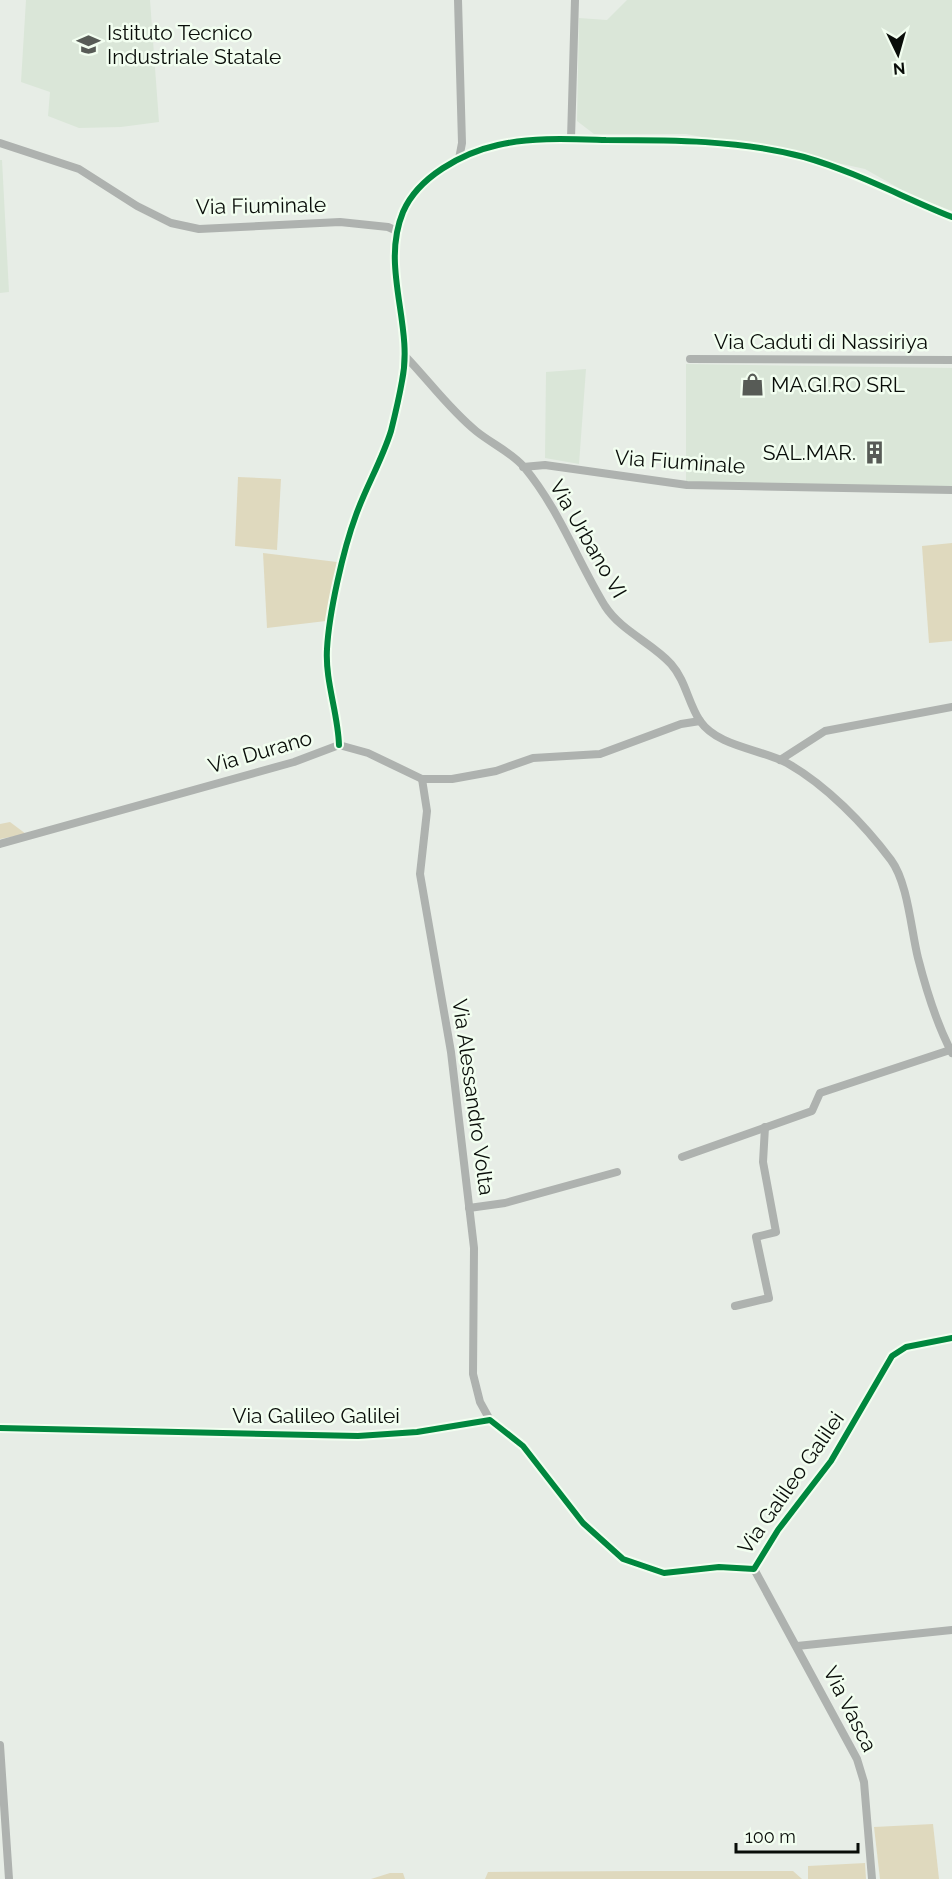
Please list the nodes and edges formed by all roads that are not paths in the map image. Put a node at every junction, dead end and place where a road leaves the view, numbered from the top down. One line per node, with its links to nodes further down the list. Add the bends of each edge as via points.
1 (458, 0): 5 (street, via 462,142)
2 (575, 0): 3 (street)
3 (571, 139): 5 (street, via 496,145); 6 (street, via 680,140 801,156 883,184)
4 (0, 143): 7 (street, Via Fiuminale, via 79,169 171,223 199,229 340,222)
5 (459, 159): 7 (street, via 440,170 416,193 404,210)
6 (952, 217)
7 (397, 231): 8 (street, via 395,279)
8 (406, 357): 11 (street, Via Urbano VI, via 475,430); 15 (street, via 390,432 348,543 329,629 327,666 337,711)
9 (690, 359): 10 (street, Via Caduti di Nassiriya)
10 (952, 360)
11 (523, 467): 12 (street, Via Fiuminale, via 545,465 687,485); 14 (street, Via Urbano VI, via 575,546 605,606 623,626 672,665)
12 (952, 490)
13 (952, 708): 16 (street, via 825,731)
14 (700, 721): 16 (street, Via Urbano VI, via 723,738); 17 (street, Via Durano, via 681,724 600,754 532,758 468,777)
15 (339, 745): 17 (street, Via Durano, via 368,753); 18 (street, Via Durano, via 294,762)
16 (780, 760): 19 (street, Via Urbano VI, via 830,796 891,861 906,901 922,972)
17 (422, 779): 23 (street, Via Alessandro Volta, via 427,812 420,874 451,1052)
18 (0, 844)
19 (951, 1052): 20 (street, via 820,1093 812,1111)
20 (765, 1127): 21 (street); 24 (street, via 763,1162 776,1232 756,1237 769,1298)
21 (682, 1157)
22 (618, 1172): 23 (street, via 505,1203)
23 (469, 1208): 26 (street, Via Alessandro Volta, via 474,1248 473,1374)
24 (735, 1306)
25 (952, 1338): 28 (street, Via Galileo Galilei, via 906,1347 892,1356 831,1461 778,1530)
26 (489, 1420): 27 (street, Via Galileo Galilei, via 417,1432 358,1436); 28 (street, Via Galileo Galilei, via 523,1446 583,1523 623,1559 664,1573 719,1567)
27 (0, 1428)
28 (754, 1569): 30 (street, Via Vasca)
29 (952, 1630): 30 (street)
30 (797, 1646): 33 (street, Via Vasca, via 858,1759 864,1782)
31 (0, 1745): 32 (street)
32 (9, 1879)
33 (872, 1879)

